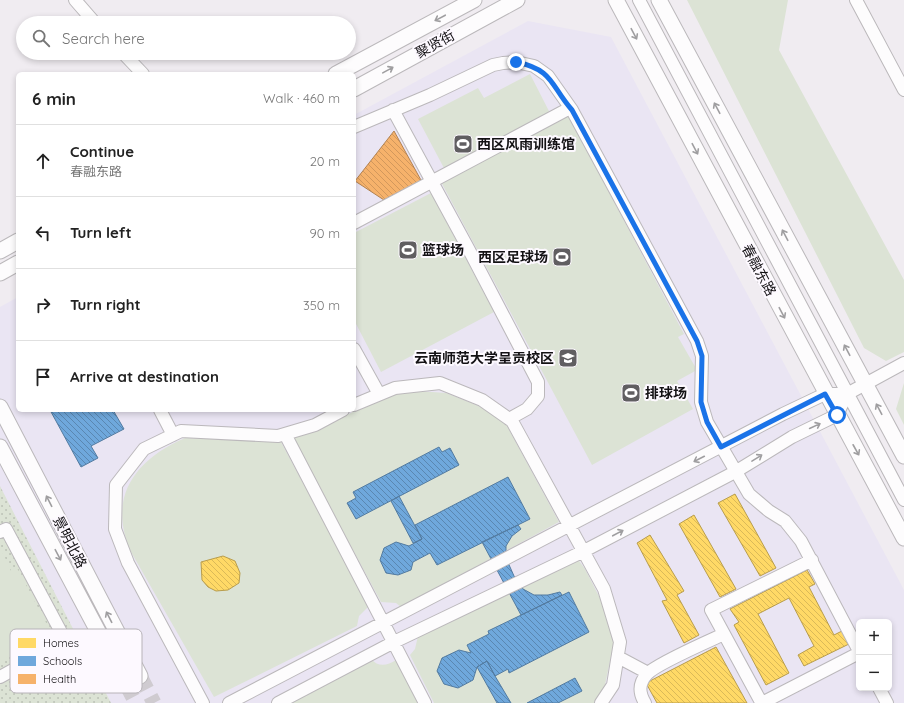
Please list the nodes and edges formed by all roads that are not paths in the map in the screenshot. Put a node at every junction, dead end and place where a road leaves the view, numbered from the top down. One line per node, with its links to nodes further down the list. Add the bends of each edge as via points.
1 (474, 0): 11 (main road, 聚贤街, one-way to 11)
2 (517, 0): 12 (main road, 聚贤街, one-way to 2)
3 (616, 0): 27 (main road, 春融东路, one-way to 27)
4 (639, 0): 28 (street)
5 (659, 0): 25 (main road, one-way to 5)
6 (856, 0): 13 (street)
7 (79, 1): 8 (street)
8 (90, 16)
9 (129, 60): 10 (street)
10 (140, 72)
11 (340, 72)
12 (356, 88)
13 (904, 90)
14 (570, 108): 15 (street, via 548,76 534,66 516,62 493,65); 17 (street); 38 (street, via 697,341 702,356 701,402 707,422)
15 (393, 110): 16 (street); 17 (street)
16 (356, 126)
17 (433, 183): 18 (street); 34 (street, via 538,382 538,396 527,409)
18 (356, 222)
19 (16, 242): 20 (main road)
20 (0, 251)
21 (16, 264): 22 (main road)
22 (0, 273)
23 (356, 353): 26 (street)
24 (904, 363): 25 (street)
25 (866, 384): 28 (street); 39 (main road, one-way to 25)
26 (379, 394): 29 (street); 34 (street, via 395,388 440,383 482,400)
27 (825, 394): 28 (street); 33 (main road, 春融东路); 38 (street)
28 (847, 394): 33 (street); 41 (street)
29 (356, 404)
30 (0, 407): 50 (main road, 景明北路, one-way to 30)
31 (161, 412): 36 (street)
32 (340, 412): 35 (street, via 315,425)
33 (837, 415): 40 (street, one-way to 33, via 792,437); 44 (main road, 春融东路, one-way to 44)
34 (509, 419): 42 (street)
35 (285, 434): 36 (street, via 278,436 180,431); 47 (street)
36 (173, 435): 60 (street, via 144,449 116,485 115,529 128,563)
37 (0, 447): 49 (main road, 景明北路, one-way to 49)
38 (721, 447): 40 (street); 42 (street, one-way to 42)
39 (904, 456)
40 (735, 472): 45 (street, one-way to 40); 46 (street, via 749,494 785,521 801,540)
41 (904, 500)
42 (570, 526): 45 (street); 47 (street)
43 (0, 532): 48 (street, via 6,529)
44 (904, 538)
45 (584, 551): 52 (street); 55 (street, via 604,589 620,642)
46 (812, 560): 51 (street, via 711,610); 53 (street)
47 (384, 623): 52 (street); 61 (street)
48 (59, 629)
49 (97, 629)
50 (116, 629)
51 (724, 634): 57 (street); 66 (street)
52 (394, 642): 62 (street); 63 (street)
53 (856, 646)
54 (856, 654): 66 (street)
55 (618, 657): 57 (street); 64 (street, via 613,685)
56 (10, 672): 58 (street)
57 (648, 673): 65 (street, via 640,689)
58 (0, 677)
59 (881, 691): 67 (street)
60 (202, 703)
61 (229, 703)
62 (278, 703)
63 (425, 703)
64 (601, 703)
65 (645, 703)
66 (761, 703)
67 (887, 703)

